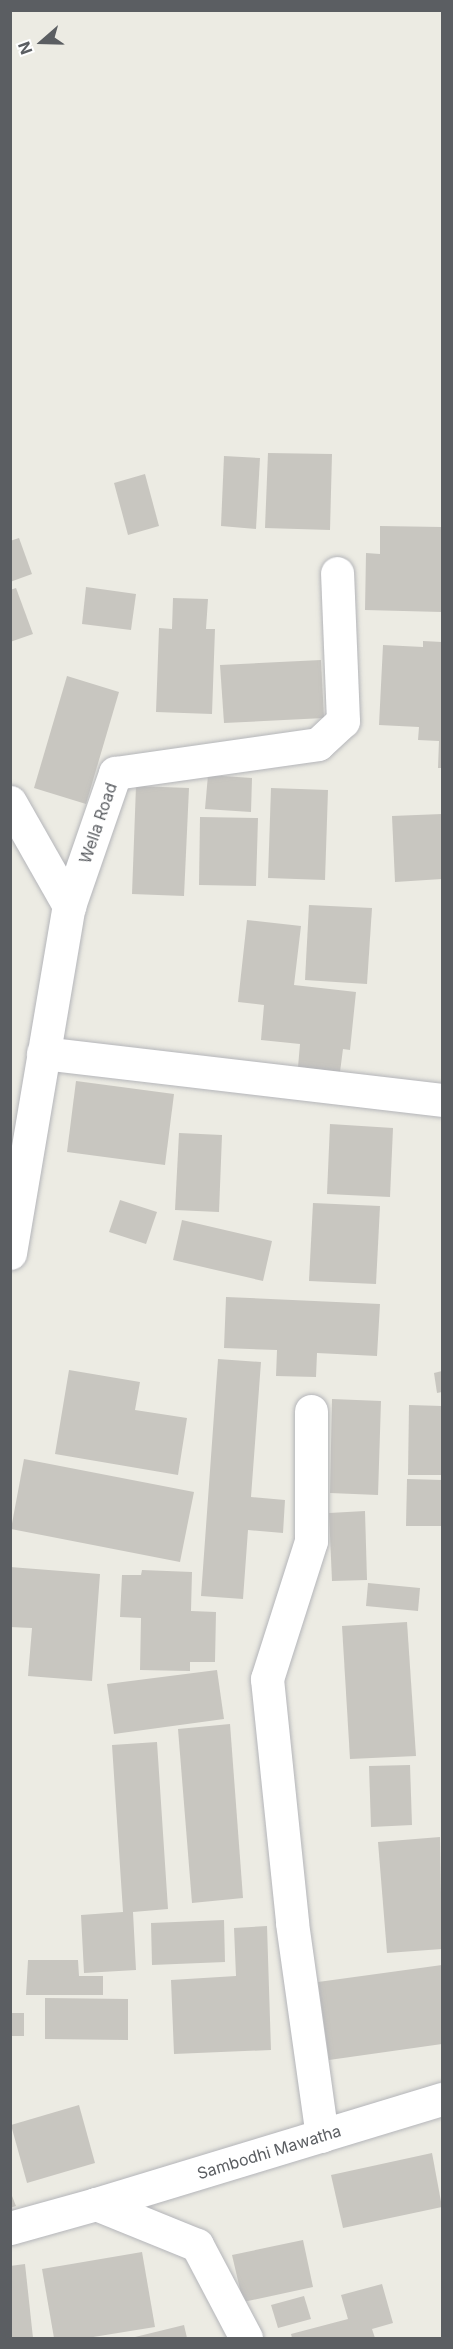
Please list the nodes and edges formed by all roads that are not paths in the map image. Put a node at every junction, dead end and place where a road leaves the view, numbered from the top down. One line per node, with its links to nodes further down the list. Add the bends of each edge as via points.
1 (337, 573): 3 (street, Wella Road, via 343,722 318,744 115,773)
2 (10, 802): 3 (street)
3 (69, 906): 4 (street, Wella Road)
4 (43, 1053): 5 (street); 6 (street, Wella Road)
5 (442, 1100)
6 (20, 1131): 7 (street, Wella Road)
7 (10, 1253)
8 (311, 1411): 10 (street, via 311,1541 267,1678 292,1923)
9 (442, 2099): 10 (street, Sambodhi Mawatha)
10 (322, 2136): 11 (street, Sambodhi Mawatha)
11 (96, 2204): 12 (street, Sambodhi Mawatha); 13 (street, via 197,2245)
12 (10, 2228)
13 (246, 2338)

